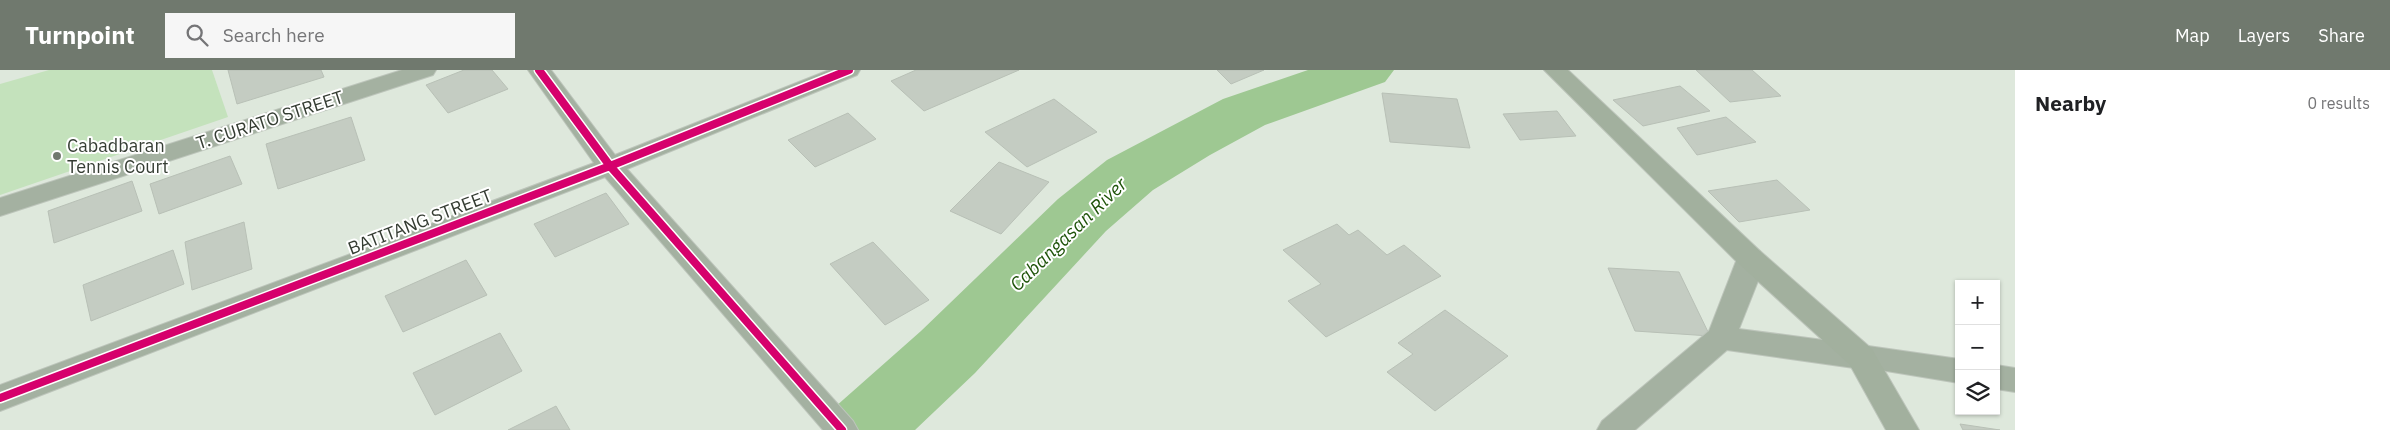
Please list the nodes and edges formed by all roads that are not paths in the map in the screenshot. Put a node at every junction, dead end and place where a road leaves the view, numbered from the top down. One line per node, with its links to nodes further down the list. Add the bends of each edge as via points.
1 (425, 70): 6 (street, T. CURATO STREET)
2 (539, 70): 5 (street)
3 (849, 70): 5 (street, BATITANG STREET)
4 (1555, 70): 7 (main road)
5 (610, 166): 13 (street, BATITANG STREET); 14 (street)
6 (0, 207)
7 (1750, 258): 8 (street); 9 (main road)
8 (1721, 338): 9 (street); 15 (street)
9 (1861, 357): 10 (street); 16 (main road)
10 (1955, 371)
11 (2000, 378): 12 (street)
12 (2015, 380)
13 (0, 398)
14 (834, 421)
15 (1613, 430)
16 (1903, 430)

